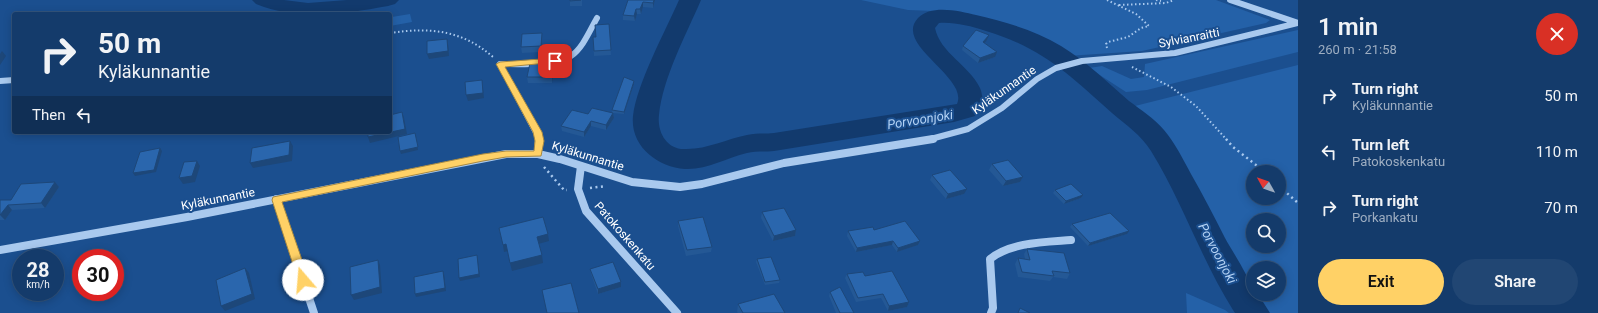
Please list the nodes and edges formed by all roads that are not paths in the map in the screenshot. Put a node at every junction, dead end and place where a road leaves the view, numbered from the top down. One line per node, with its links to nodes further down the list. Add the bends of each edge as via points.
1 (1230, 0): 3 (street)
2 (597, 18): 7 (street, via 580,47 569,58 500,64 537,132 540,141)
3 (1298, 23): 4 (street, Sylvianraitti, via 1175,53)
4 (1082, 60): 8 (street, Kyläkunnantie, via 1056,68 1037,79 1002,108 974,125 939,138 784,163 702,184 680,187 632,182)
5 (12, 80): 6 (street)
6 (0, 81)
7 (538, 154): 8 (street, Kyläkunnantie); 9 (street, Kyläkunnantie, via 506,154 483,158)
8 (581, 166): 13 (street, Patokoskenkatu, via 577,177 577,190 578,198 586,211)
9 (276, 200): 11 (street, Kyläkunnantie); 12 (street)
10 (1071, 240): 14 (street, via 1012,248 995,253 990,259 993,308)
11 (0, 250)
12 (314, 313)
13 (677, 313)
14 (991, 313)

